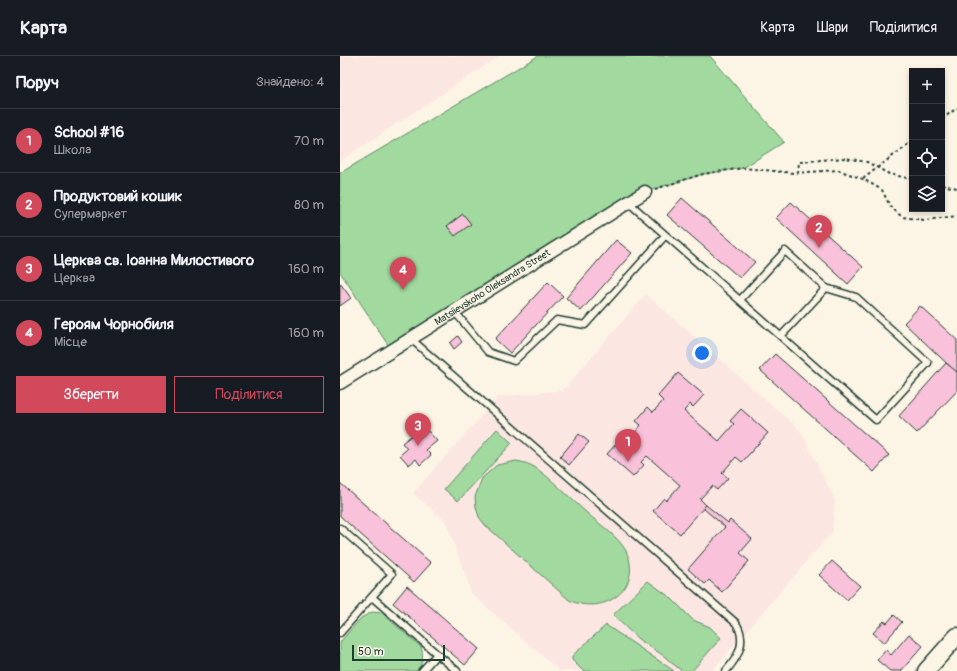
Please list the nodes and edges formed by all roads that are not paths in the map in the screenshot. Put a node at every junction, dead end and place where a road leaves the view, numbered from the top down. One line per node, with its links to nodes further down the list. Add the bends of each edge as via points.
1 (645, 192): 2 (street, Matsiievskoho Oleksandra Street)
2 (628, 202): 3 (lane); 6 (street, Matsiievskoho Oleksandra Street)
3 (665, 236): 5 (lane); 6 (lane, via 585,326 557,320 514,361 488,352)
4 (826, 288): 5 (lane, via 785,251); 7 (lane); 7 (lane, via 856,297 928,363 876,420)
5 (740, 300): 7 (lane)
6 (455, 312): 8 (street, Matsiievskoho Oleksandra Street)
7 (782, 336)
8 (411, 339): 9 (street, Matsiievskoho Oleksandra Street); 17 (lane, via 736,623 742,632 742,641 738,653)
9 (340, 382)
10 (340, 528): 11 (lane, via 392,574)
11 (372, 597): 12 (lane); 14 (lane)
12 (340, 633)
13 (955, 642): 18 (street)
14 (437, 654): 15 (lane); 16 (lane)
15 (422, 671)
16 (457, 671)
17 (726, 671)
18 (926, 671)

